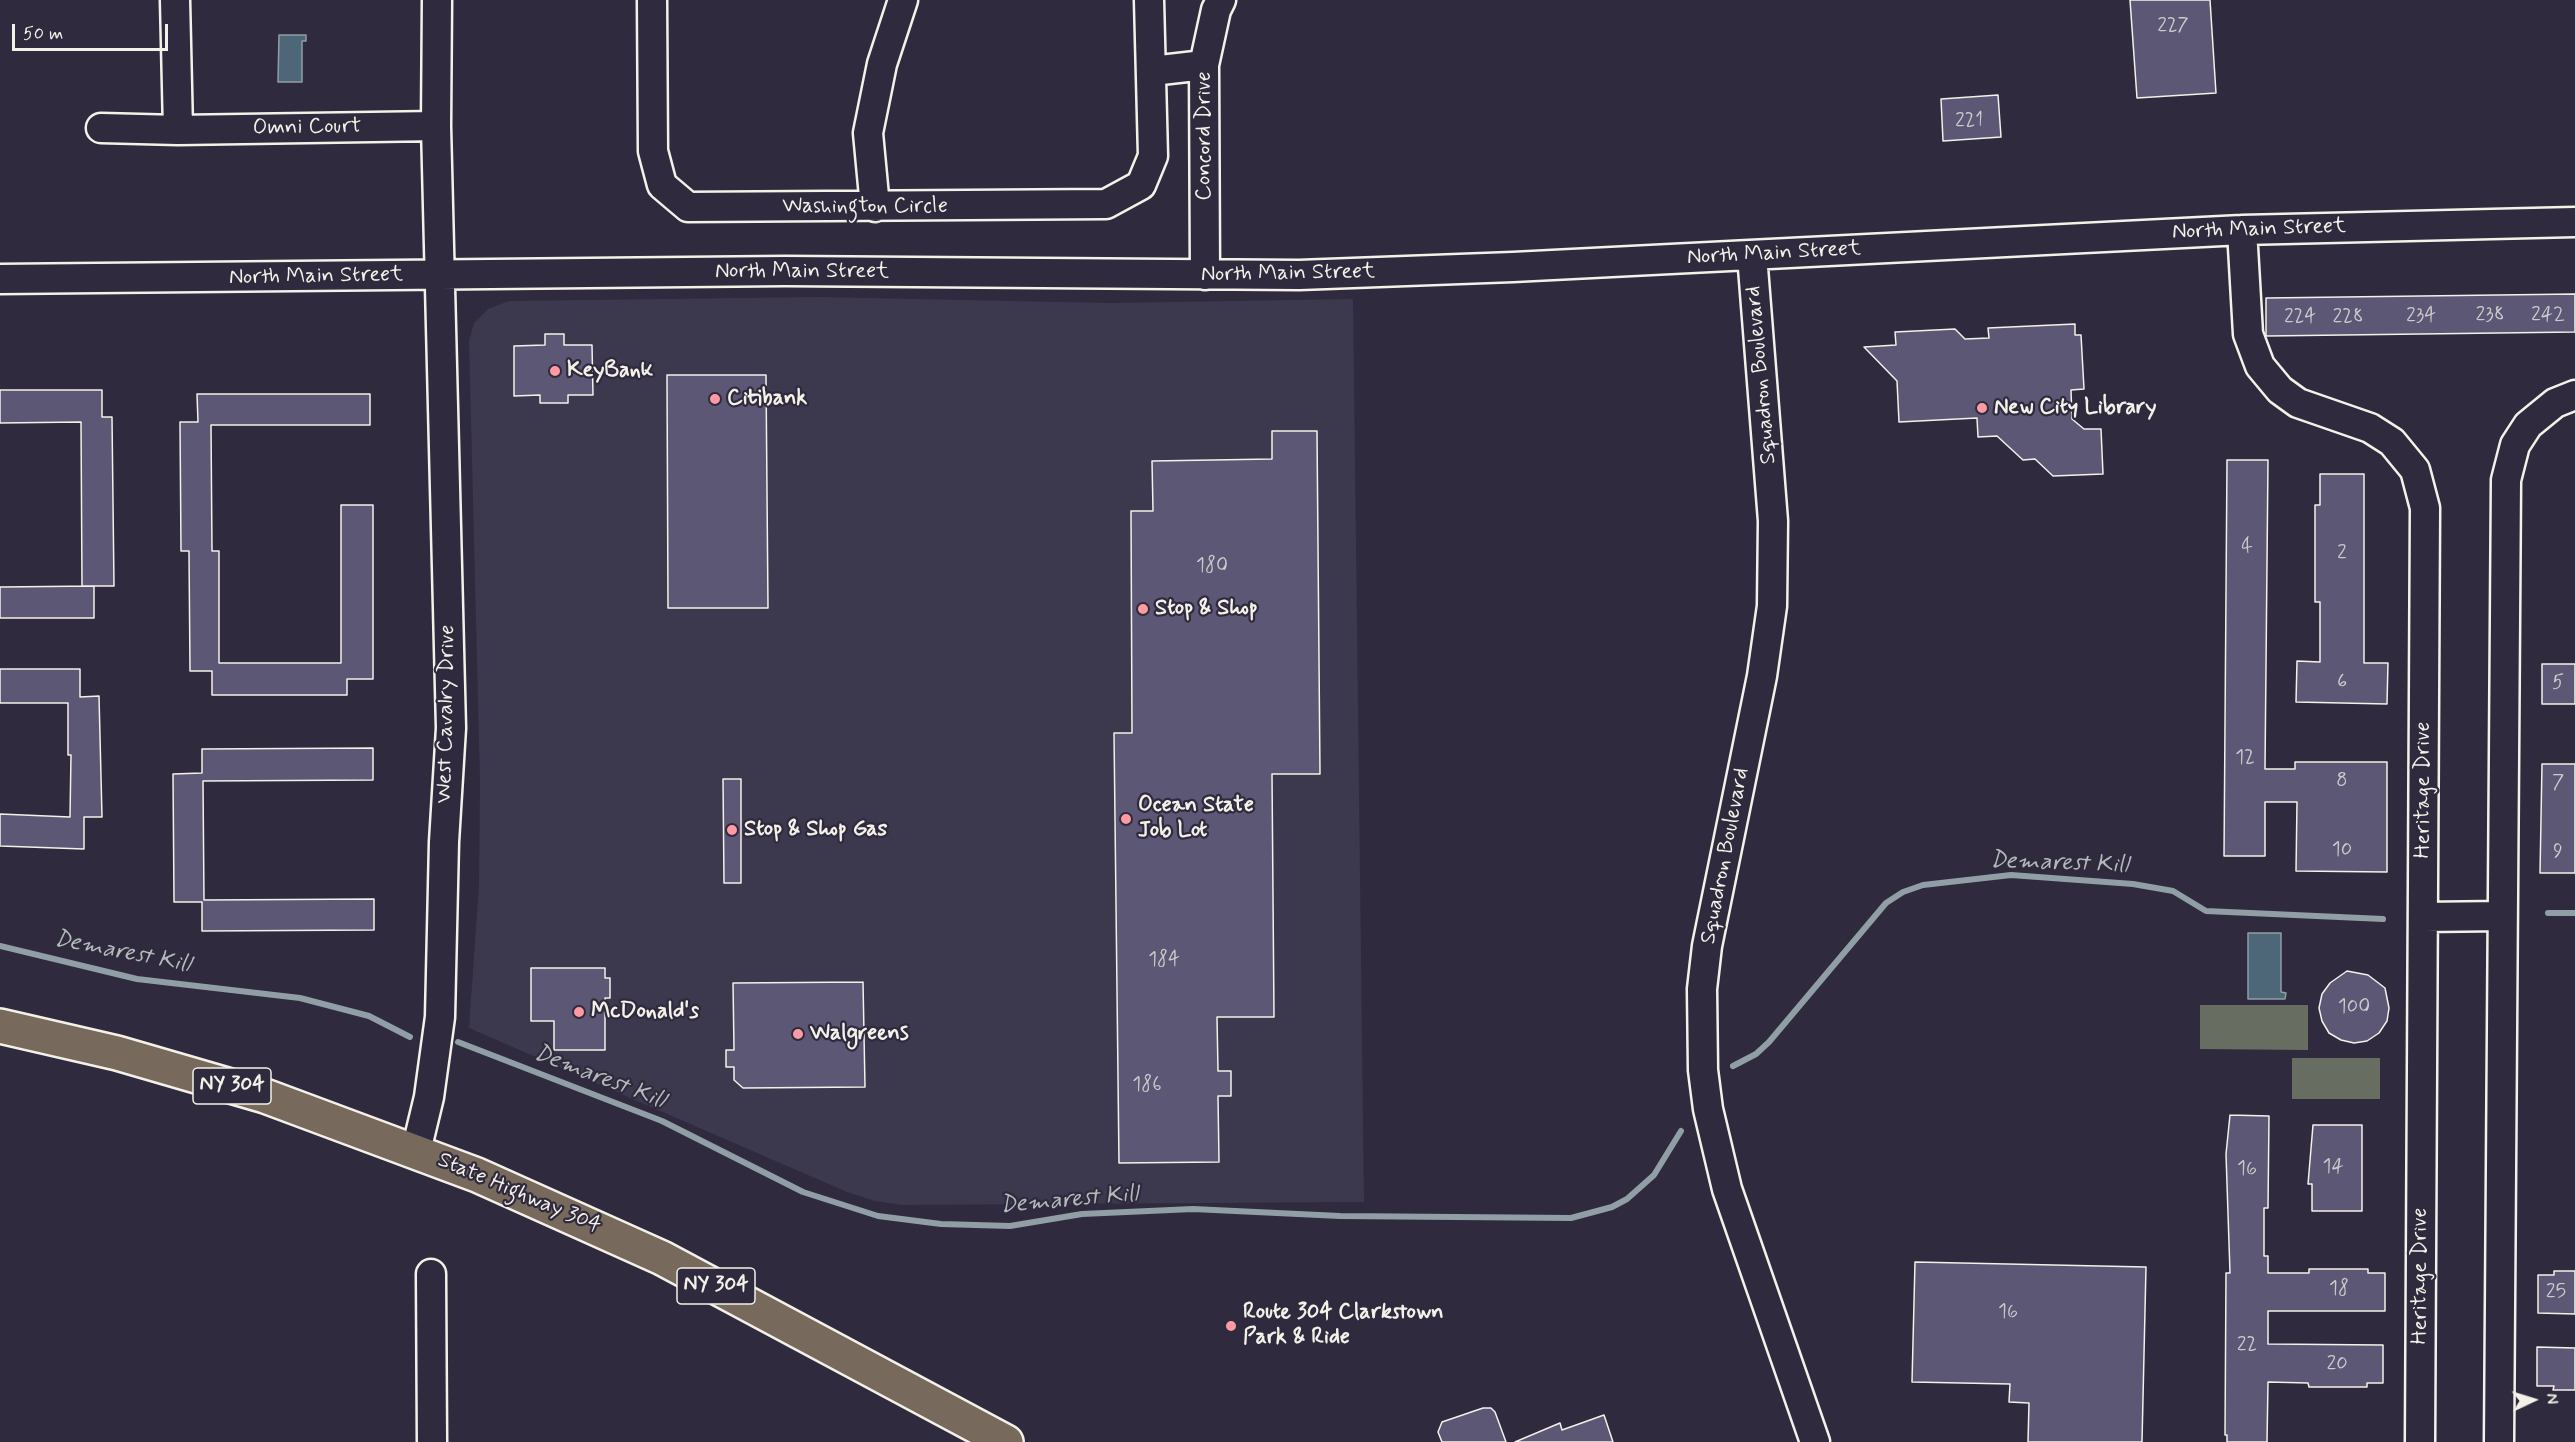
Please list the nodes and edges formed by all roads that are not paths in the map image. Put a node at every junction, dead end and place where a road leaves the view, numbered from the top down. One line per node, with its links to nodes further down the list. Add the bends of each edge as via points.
1 (175, 0): 11 (street)
2 (437, 0): 9 (street)
3 (652, 0): 12 (street, Washington Circle, via 653,151 662,184 688,207)
4 (903, 0): 12 (street, via 882,64 868,133)
5 (1149, 0): 8 (street, Washington Circle)
6 (1221, 0): 7 (street, Concord Drive)
7 (1204, 65): 8 (street); 17 (street, Concord Drive)
8 (1152, 71): 12 (street, Washington Circle, via 1153,156 1141,185 1106,204)
9 (436, 126): 11 (street, Omni Court); 16 (street)
10 (101, 128): 11 (street, Omni Court)
11 (178, 130)
12 (875, 207)
13 (2575, 222): 14 (street, North Main Street)
14 (2242, 230): 15 (street, North Main Street); 21 (street, Heritage Drive, via 2248,334 2266,374 2298,403 2370,428 2392,442 2410,461 2420,480 2426,527)
15 (1752, 255): 17 (street, North Main Street, via 1360,273); 27 (street, Squadron Boulevard, via 1773,521 1774,583 1762,676 1707,945 1702,988 1703,1070 1727,1189)
16 (441, 275): 17 (street, North Main Street, via 785,271); 18 (street, North Main Street); 23 (street, West Cavalry Drive, via 451,728 440,1017 429,1097)
17 (1205, 275)
18 (0, 279)
19 (2575, 395): 20 (street, via 2555,403 2528,425 2515,445 2506,480)
20 (2502, 916): 21 (street); 29 (street)
21 (2424, 917): 28 (street, Heritage Drive)
22 (0, 1026): 23 (main road, State Highway 304 / NY 304, via 191,1073)
23 (416, 1151): 26 (main road, State Highway 304 / NY 304, via 540,1201 662,1258)
24 (431, 1274): 25 (street)
25 (432, 1442)
26 (1006, 1442)
27 (1815, 1442)
28 (2420, 1442)
29 (2499, 1442)

